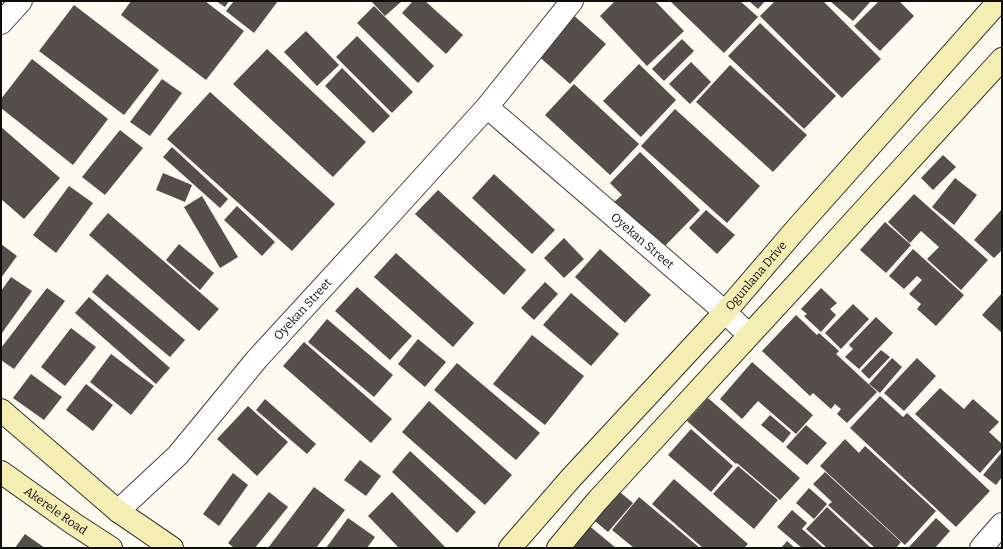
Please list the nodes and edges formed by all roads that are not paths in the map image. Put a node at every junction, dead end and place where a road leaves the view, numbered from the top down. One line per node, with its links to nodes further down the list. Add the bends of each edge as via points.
1 (21, 1): 4 (street)
2 (572, 1): 6 (street, Oyekan Street)
3 (999, 1): 7 (main road, Ogunlana Drive)
4 (1, 23)
5 (1002, 59): 8 (main road)
6 (487, 106): 7 (street, Oyekan Street); 11 (street, Oyekan Street, via 257,359 178,455)
7 (725, 312): 8 (street, Oyekan Street); 15 (main road, Ogunlana Drive, via 571,478)
8 (749, 335): 16 (main road, via 597,501)
9 (1, 410): 11 (main road)
10 (1, 472): 13 (main road, Akerele Road)
11 (118, 511): 14 (main road)
12 (1002, 524): 17 (street)
13 (111, 548)
14 (172, 548)
15 (510, 548)
16 (558, 548)
17 (981, 548)

